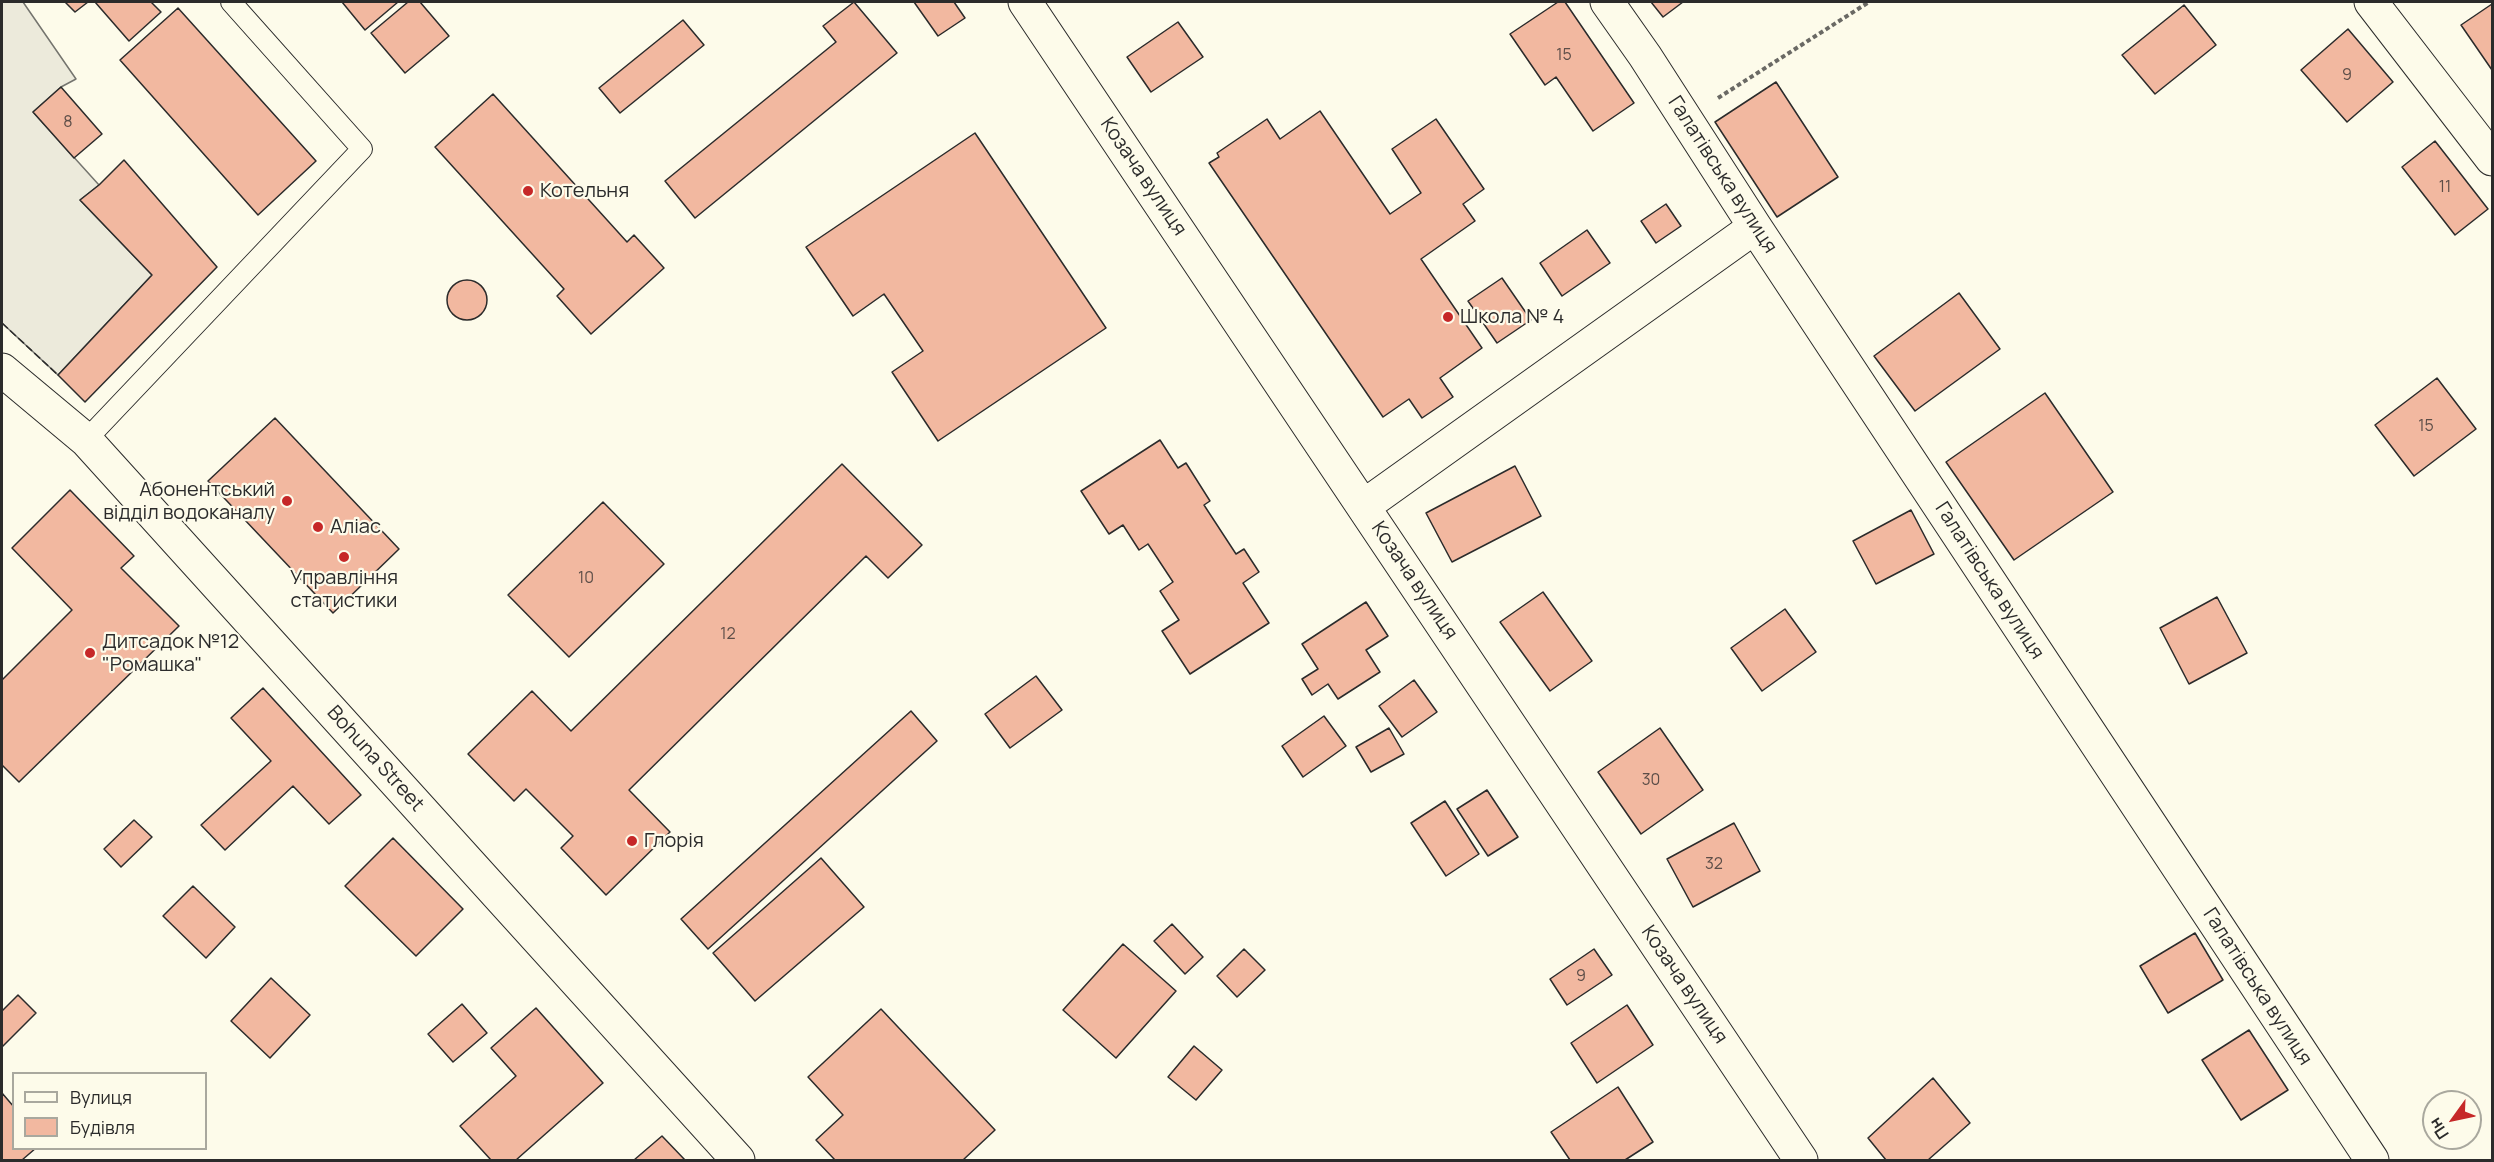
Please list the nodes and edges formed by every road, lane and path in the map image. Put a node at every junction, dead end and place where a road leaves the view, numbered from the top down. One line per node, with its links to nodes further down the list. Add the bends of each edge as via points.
1 (231, 2): 10 (lane, via 362,149)
2 (1025, 2): 11 (street, Козача вулиця)
3 (1607, 2): 6 (street, Галатівська вулиця)
4 (1869, 2): 6 (path)
5 (2371, 2): 7 (street)
6 (1685, 118): 8 (street, Галатівська вулиця)
7 (2493, 159)
8 (1755, 227): 11 (street); 14 (street, Галатівська вулиця)
9 (2, 370): 10 (street, Bohuna Street)
10 (86, 440): 12 (street, Bohuna Street)
11 (1364, 506): 13 (street, Козача вулиця)
12 (738, 1161)
13 (1801, 1161)
14 (2372, 1161)

